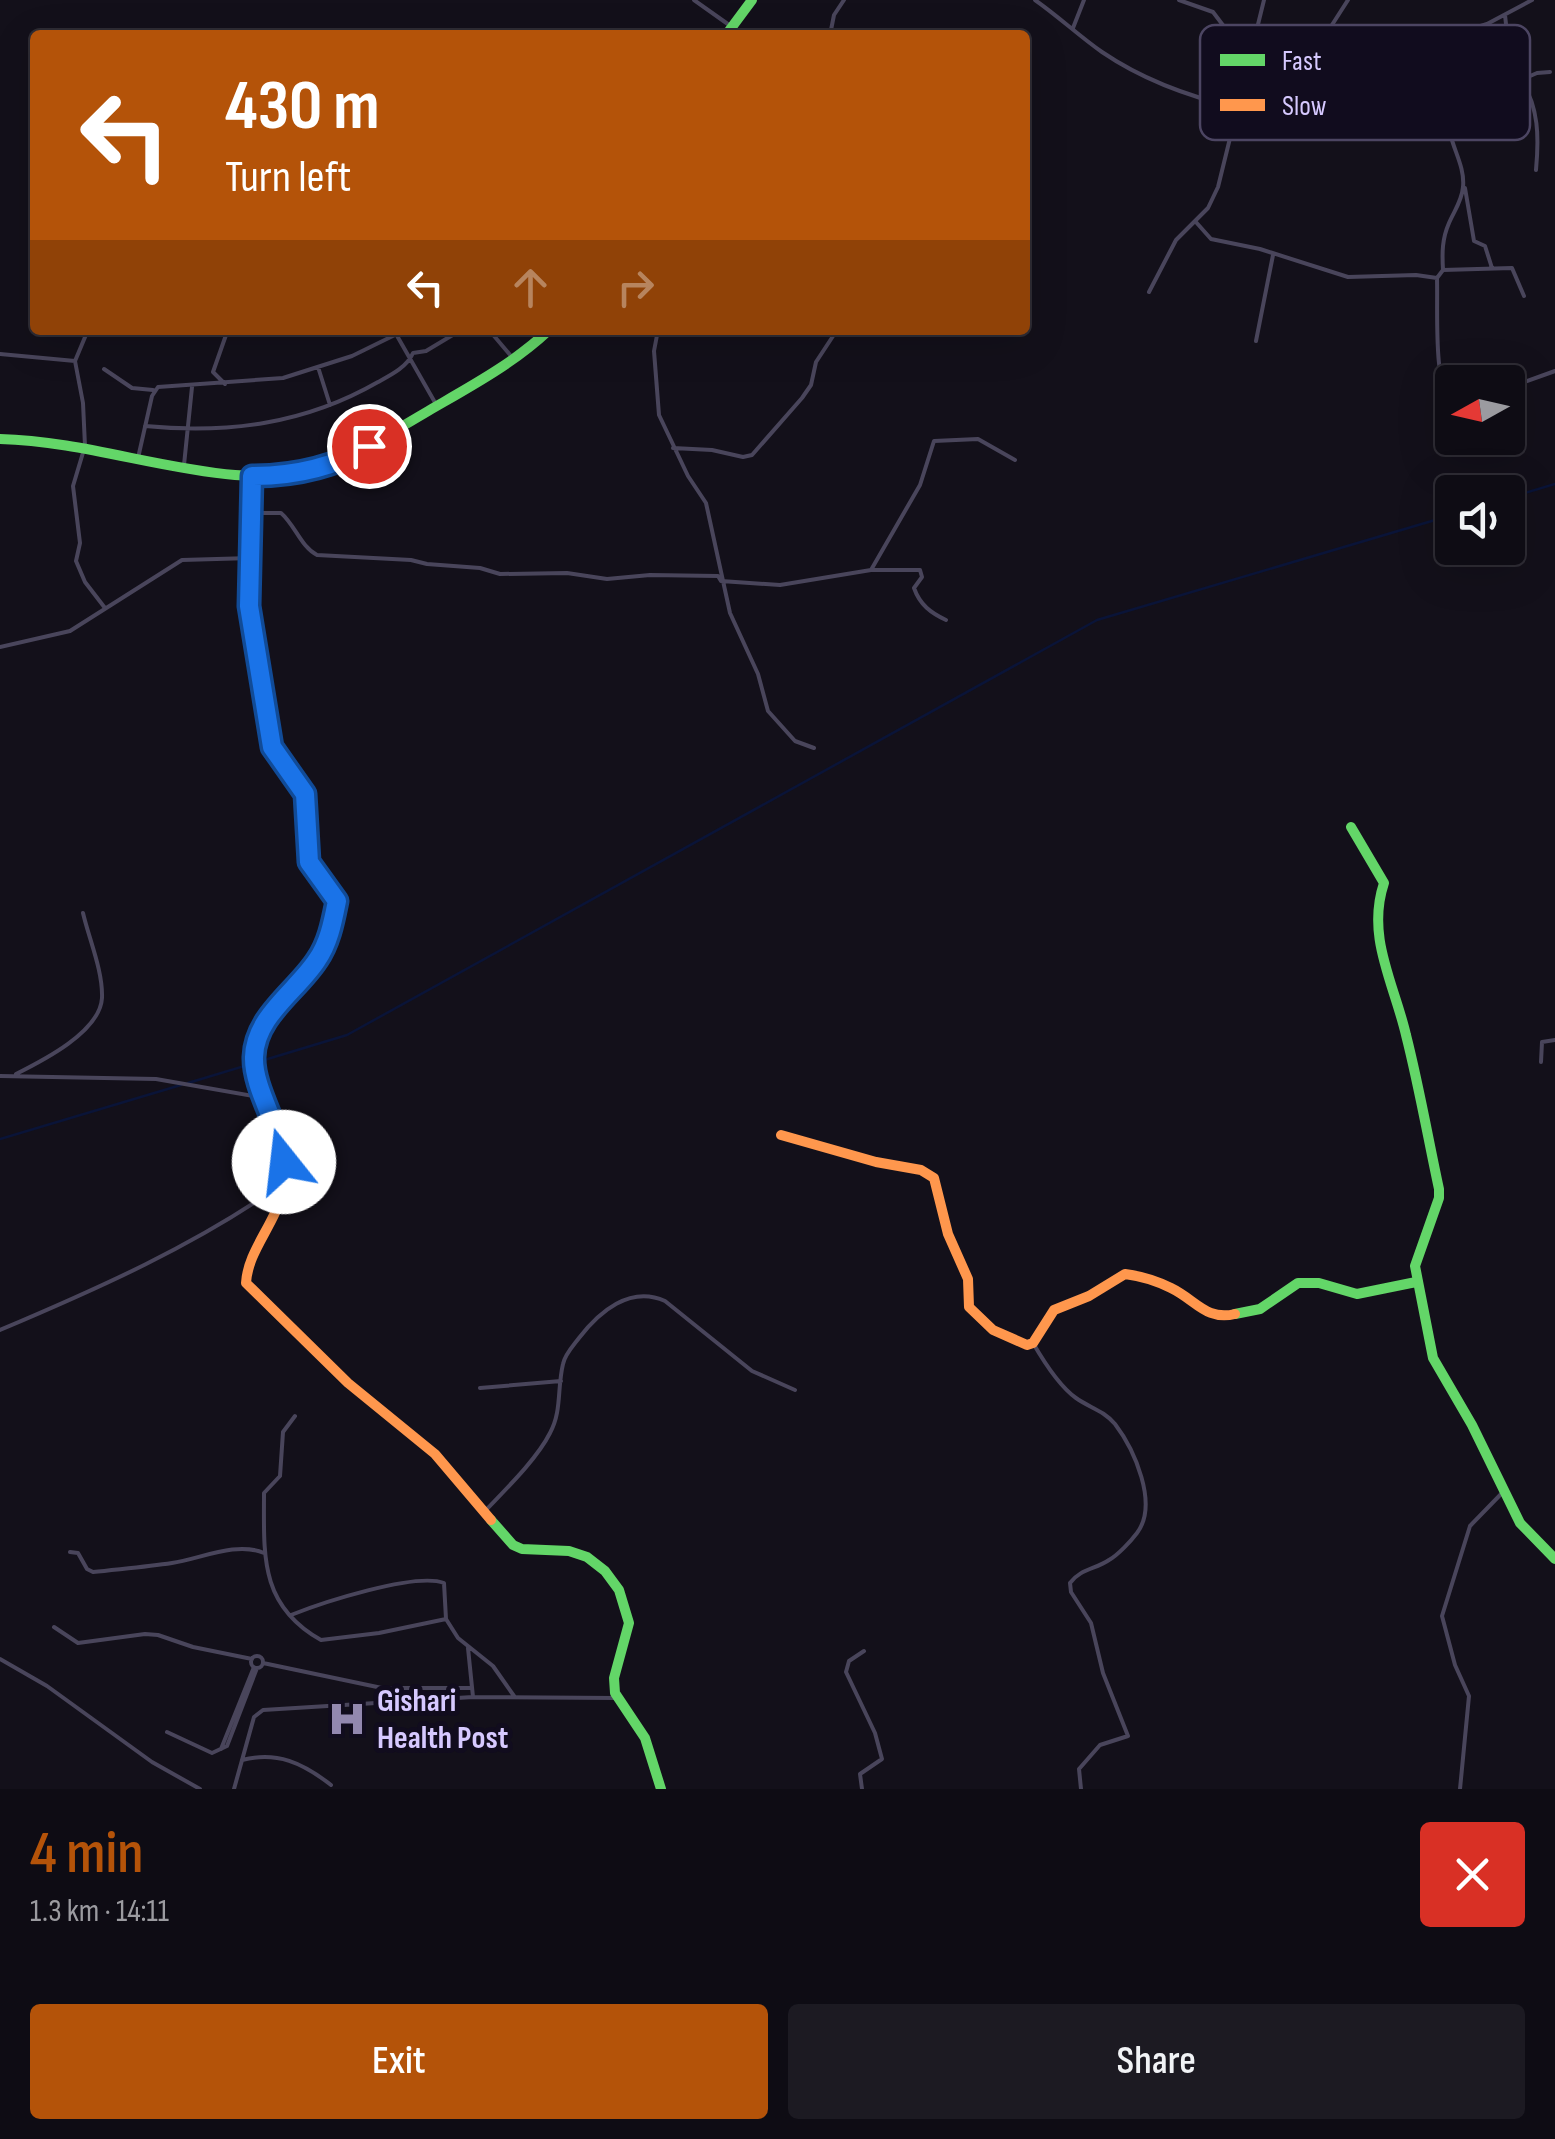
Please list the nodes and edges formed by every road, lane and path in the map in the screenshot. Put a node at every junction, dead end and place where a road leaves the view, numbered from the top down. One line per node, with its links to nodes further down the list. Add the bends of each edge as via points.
1 (694, 0): 17 (street)
2 (752, 0): 18 (main road)
3 (844, 0): 19 (street)
4 (1034, 0): 20 (street)
5 (1084, 0): 20 (street)
6 (1179, 0): 10 (street)
7 (1264, 0): 13 (street)
8 (1348, 0): 14 (street)
9 (1532, 0): 11 (street)
10 (1195, 2): 12 (street)
11 (1505, 15): 15 (street); 16 (street)
12 (1224, 25)
13 (1257, 25)
14 (1332, 25)
15 (1484, 25)
16 (1506, 25)
17 (728, 30)
18 (730, 30)
19 (831, 30)
20 (1072, 30): 24 (street, via 1117,62)
21 (1550, 72): 22 (street)
22 (1530, 76)
23 (1530, 94): 27 (street)
24 (1200, 97)
25 (1230, 140): 29 (street, via 1218,186)
26 (1453, 140): 28 (street)
27 (1536, 170)
28 (1464, 184): 31 (street, via 1474,241 1486,246); 32 (street, via 1443,240)
29 (1195, 220): 30 (street, via 1211,240); 34 (street, via 1176,240)
30 (1274, 254): 33 (street, via 1348,277); 45 (street)
31 (1492, 268): 32 (street); 35 (street, via 1512,268)
32 (1443, 270): 33 (street)
33 (1437, 278): 50 (street)
34 (1149, 292)
35 (1524, 296)
36 (86, 335): 48 (street)
37 (226, 335): 55 (street, via 213,372)
38 (394, 335): 51 (street)
39 (397, 335): 49 (street)
40 (453, 335): 49 (street, via 413,353)
41 (493, 335): 47 (street)
42 (544, 335): 47 (main road)
43 (657, 335): 64 (street, via 659,415)
44 (834, 335): 64 (street, via 802,398 752,455)
45 (1256, 341)
46 (0, 354): 48 (street)
47 (514, 359): 59 (main road)
48 (74, 361): 63 (street)
49 (410, 361): 58 (street); 59 (street)
50 (1440, 365)
51 (318, 367): 55 (street); 58 (street)
52 (104, 368): 57 (street, via 132,388)
53 (1555, 371): 54 (street)
54 (1525, 382)
55 (225, 384): 56 (street)
56 (192, 387): 57 (street); 61 (street)
57 (153, 390): 60 (street)
58 (330, 405): 61 (street, via 262,425)
59 (437, 406): 68 (main road, via 345,459)
60 (146, 426): 61 (street); 65 (street)
61 (188, 429): 67 (street)
62 (0, 439): 63 (main road)
63 (85, 446): 65 (main road); 73 (street, via 73,486 76,562)
64 (674, 448): 72 (street, via 706,503)
65 (138, 458): 67 (main road)
66 (1015, 460): 71 (street, via 978,439 934,441 920,485)
67 (184, 465): 68 (main road)
68 (252, 476): 69 (main road)
69 (252, 513): 70 (main road); 72 (street, via 281,513 316,554 500,574)
70 (251, 558): 73 (street, via 182,560); 83 (main road, via 249,606 272,747 305,794 309,862 337,901 323,950 284,995 259,1039 254,1060)
71 (871, 570): 72 (street, via 780,586); 74 (street, via 920,570 918,597)
72 (721, 581): 76 (street, via 768,710 795,741)
73 (105, 608): 75 (street, via 63,634)
74 (946, 620)
75 (0, 647)
76 (814, 748)
77 (1351, 827): 86 (main road, via 1384,882 1376,907 1379,944 1406,1033 1439,1189 1417,1256)
78 (83, 912): 82 (street, via 100,1007 61,1050)
79 (1555, 1040): 80 (street, via 1542,1042)
80 (1540, 1062)
81 (0, 1076): 82 (street)
82 (12, 1076): 83 (street, via 147,1078)
83 (264, 1098): 85 (main road, via 283,1152)
84 (782, 1134): 88 (main road, via 934,1178 968,1278 969,1307 1002,1335)
85 (282, 1184): 87 (street, via 176,1248); 94 (main road, via 246,1283 348,1383 424,1444)
86 (1416, 1282): 88 (main road, via 1357,1294 1298,1283 1260,1309 1224,1317 1207,1314 1174,1289 1124,1274 1054,1310); 93 (main road, via 1432,1358)
87 (0, 1330)
88 (1033, 1343): 121 (street, via 1073,1396 1117,1427 1146,1491 1145,1515 1134,1536 1114,1558 1070,1583 1091,1623 1128,1736 1096,1749 1080,1769)
89 (561, 1381): 90 (street); 91 (street, via 566,1356 602,1310 649,1296 665,1301 752,1371); 94 (street, via 557,1419 544,1444)
90 (480, 1388)
91 (796, 1390)
92 (295, 1416): 96 (street, via 284,1432 280,1476 265,1488)
93 (1504, 1492): 97 (main road, via 1520,1523); 122 (street, via 1470,1526 1442,1616 1469,1700)
94 (485, 1511): 110 (main road, via 520,1548 575,1551 611,1577 624,1599 629,1629 614,1684)
95 (70, 1552): 96 (street, via 93,1572 215,1552)
96 (264, 1552): 98 (street, via 267,1575)
97 (1555, 1560)
98 (290, 1615): 99 (street, via 325,1640); 99 (street, via 433,1580 444,1583)
99 (446, 1619): 101 (street)
100 (54, 1628): 104 (street, via 78,1643 158,1635)
101 (468, 1648): 107 (street); 108 (street, via 494,1666)
102 (864, 1651): 120 (street, via 846,1672 882,1759 860,1774)
103 (0, 1659): 117 (street)
104 (252, 1659): 105 (street, via 259,1656); 106 (street)
105 (263, 1663): 106 (street); 107 (street, via 382,1688)
106 (256, 1667): 111 (street); 114 (street)
107 (472, 1688): 109 (street)
108 (514, 1696): 109 (street); 110 (street)
109 (473, 1697): 112 (street, via 263,1710)
110 (617, 1698): 119 (main road, via 646,1738)
111 (238, 1716): 112 (street); 114 (street)
112 (254, 1718): 115 (street)
113 (167, 1732): 114 (street, via 212,1753)
114 (221, 1749)
115 (242, 1760): 116 (street, via 289,1760); 118 (street)
116 (331, 1785)
117 (200, 1789)
118 (234, 1789)
119 (661, 1789)
120 (862, 1789)
121 (1081, 1789)
122 (1460, 1789)

